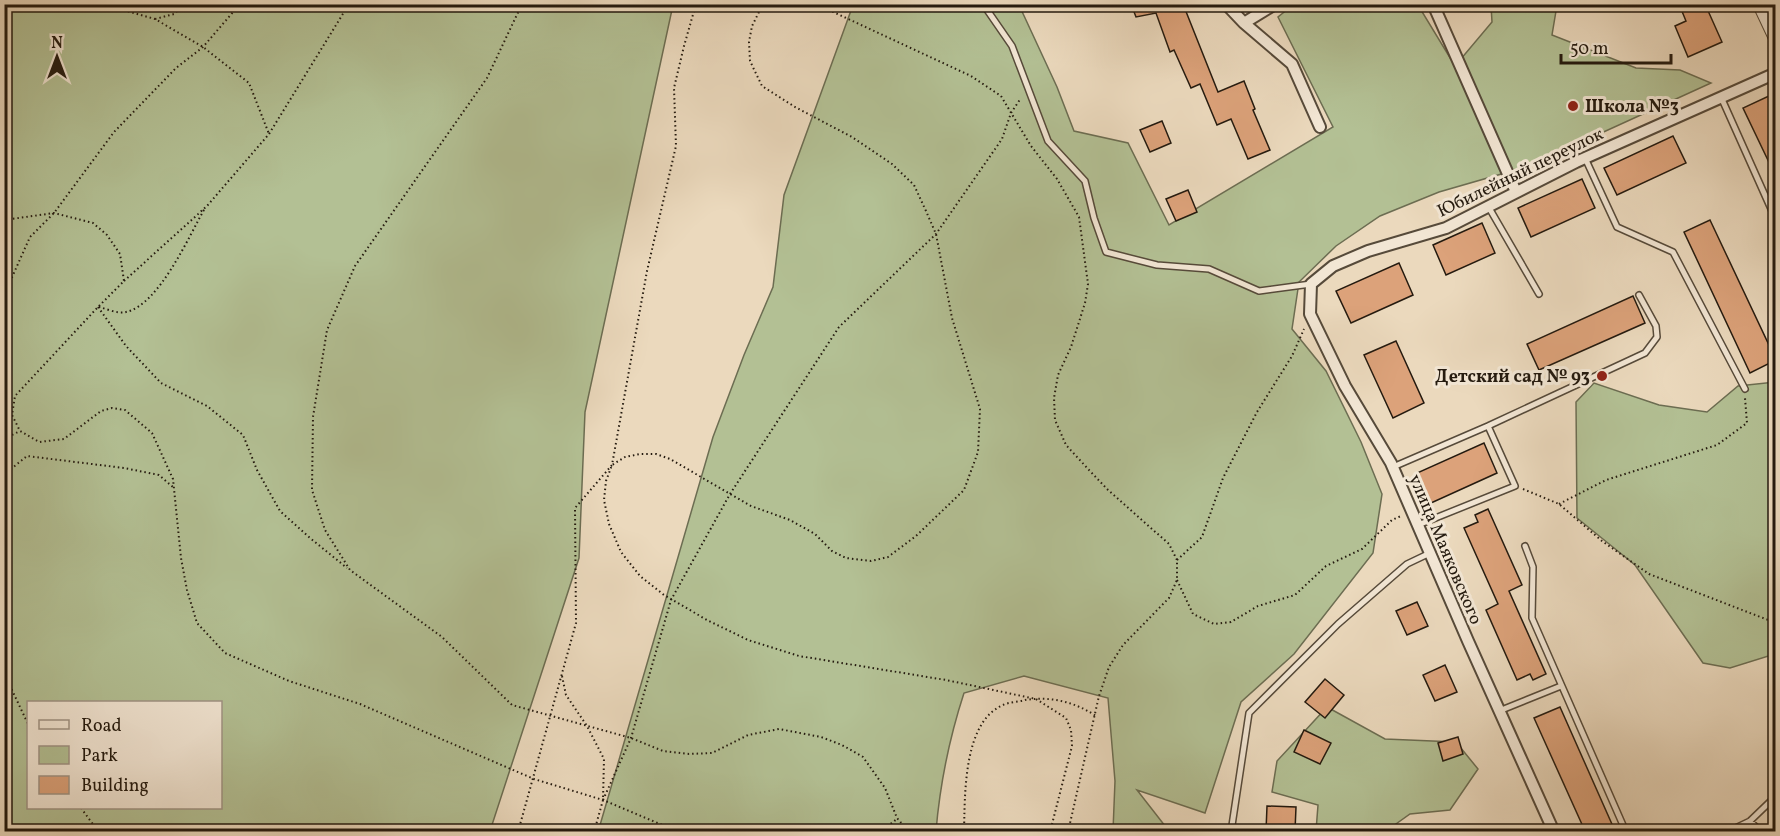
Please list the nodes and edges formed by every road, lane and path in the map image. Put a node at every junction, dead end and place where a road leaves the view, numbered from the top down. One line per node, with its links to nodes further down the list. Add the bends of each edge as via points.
1 (102, 4): 15 (path)
2 (118, 4): 15 (path)
3 (184, 4): 16 (path, via 174,14)
4 (240, 4): 19 (path)
5 (349, 4): 25 (path)
6 (522, 4): 58 (path, via 487,78 355,266 327,330 313,417 312,490 325,530)
7 (696, 4): 45 (path, via 674,87 676,146 647,271)
8 (763, 4): 33 (path, via 749,42 750,61 762,86 892,164 914,185)
9 (816, 4): 23 (path, via 971,76 1000,96)
10 (983, 4): 35 (lane, via 1012,46 1048,141 1084,181 1106,252 1157,265 1209,269 1259,291)
11 (1226, 4): 17 (street)
12 (1275, 4): 17 (street)
13 (1433, 4): 27 (street)
14 (1760, 4): 18 (street)
15 (121, 11): 16 (path)
16 (155, 20): 19 (path)
17 (1244, 23): 24 (street, via 1292,64)
18 (1776, 38)
19 (203, 47): 25 (path, via 249,83); 30 (path, via 176,68 114,132)
20 (1776, 73): 22 (street, Юбилейный переулок)
21 (1025, 93): 23 (path)
22 (1721, 97): 26 (street, Юбилейный переулок); 32 (lane)
23 (1011, 113): 33 (path, via 1002,139); 57 (path, via 1079,217 1088,284 1071,347 1058,375 1055,420 1066,445 1108,490 1169,544)
24 (1320, 126)
25 (269, 134): 28 (path)
26 (1585, 158): 27 (street, Юбилейный переулок); 41 (lane, via 1617,227 1673,252)
27 (1516, 192): 29 (street, Юбилейный переулок)
28 (207, 206): 34 (path); 39 (path, via 159,289 142,306 124,313)
29 (1488, 206): 35 (street, Юбилейный переулок, via 1446,228 1368,251 1333,266); 36 (lane)
30 (54, 213): 31 (path); 34 (path, via 93,224 107,235 120,254); 38 (path, via 30,237)
31 (4, 220)
32 (1776, 220)
33 (936, 234): 50 (path, via 839,327); 50 (path, via 952,318 981,409 978,452 964,490 916,536 888,557 871,561 846,558 832,551 815,534)
34 (124, 281): 39 (path)
35 (1311, 284): 40 (street, улица Маяковского)
36 (1539, 294)
37 (1639, 295): 42 (lane, via 1658,337 1645,353)
38 (4, 299)
39 (98, 307): 43 (path, via 15,396 12,415); 58 (path, via 126,346 161,383 207,406 243,435 280,511)
40 (1310, 314): 46 (street, улица Маяковского, via 1345,386); 57 (path, via 1292,356 1223,478 1202,537)
41 (1745, 389): 51 (path, via 1747,423 1717,445 1606,480)
42 (1488, 426): 46 (lane); 48 (lane)
43 (20, 431): 44 (path); 49 (path, via 39,442 64,439 101,411 125,410 152,434)
44 (4, 440)
45 (612, 465): 50 (path, via 626,457 656,454); 61 (path, via 604,500 621,552 640,576); 64 (path, via 575,508 576,623)
46 (1393, 467): 53 (street, улица Маяковского)
47 (4, 481): 49 (path, via 27,456 159,475)
48 (1515, 486): 51 (path); 54 (lane)
49 (174, 488): 73 (path, via 190,601 197,623 225,653 289,681 360,704)
50 (730, 494): 61 (path)
51 (1559, 504): 62 (path, via 1649,574)
52 (4, 506): 60 (path, via 8,548)
53 (1412, 510): 54 (street, улица Маяковского); 59 (path, via 1392,520 1362,549 1326,566 1295,595 1258,606 1231,622 1214,624 1193,614)
54 (1418, 525): 56 (street, улица Маяковского)
55 (1525, 546): 65 (lane, via 1533,567 1532,618)
56 (1430, 553): 67 (street, улица Маяковского); 88 (lane, via 1407,564 1338,624 1249,713)
57 (1177, 560): 59 (path)
58 (350, 570): 68 (path, via 442,637 513,705)
59 (1177, 580): 69 (path, via 1169,598 1123,645 1109,667)
60 (4, 589)
61 (671, 600): 66 (path, via 748,640 799,656); 72 (path)
62 (1776, 623)
63 (4, 672): 70 (path)
64 (562, 675): 68 (path); 71 (path, via 566,695)
65 (1561, 686): 67 (lane); 90 (lane)
66 (1036, 699): 69 (path, via 1062,700); 85 (path, via 1004,704 984,720 972,744); 86 (path, via 1066,718 1071,730 1072,746)
67 (1499, 711): 89 (street, улица Маяковского)
68 (551, 716): 71 (path); 73 (path)
69 (1096, 716): 87 (path)
70 (27, 722)
71 (587, 726): 72 (path); 75 (path, via 604,759)
72 (631, 738): 75 (path); 77 (path, via 663,751 689,754 712,753 748,735 779,729 821,737 864,757 885,788)
73 (534, 779): 75 (path); 80 (path)
74 (1776, 796): 78 (lane)
75 (603, 800): 81 (path); 82 (path)
76 (82, 809): 79 (path)
77 (897, 818): 83 (path); 84 (path)
78 (1750, 821): 91 (lane); 92 (lane)
79 (102, 831)
80 (518, 831)
81 (594, 831)
82 (680, 831)
83 (880, 831)
84 (909, 831)
85 (964, 831)
86 (1050, 831)
87 (1068, 831)
88 (1231, 831)
89 (1554, 831)
90 (1626, 831)
91 (1726, 831)
92 (1761, 831)

